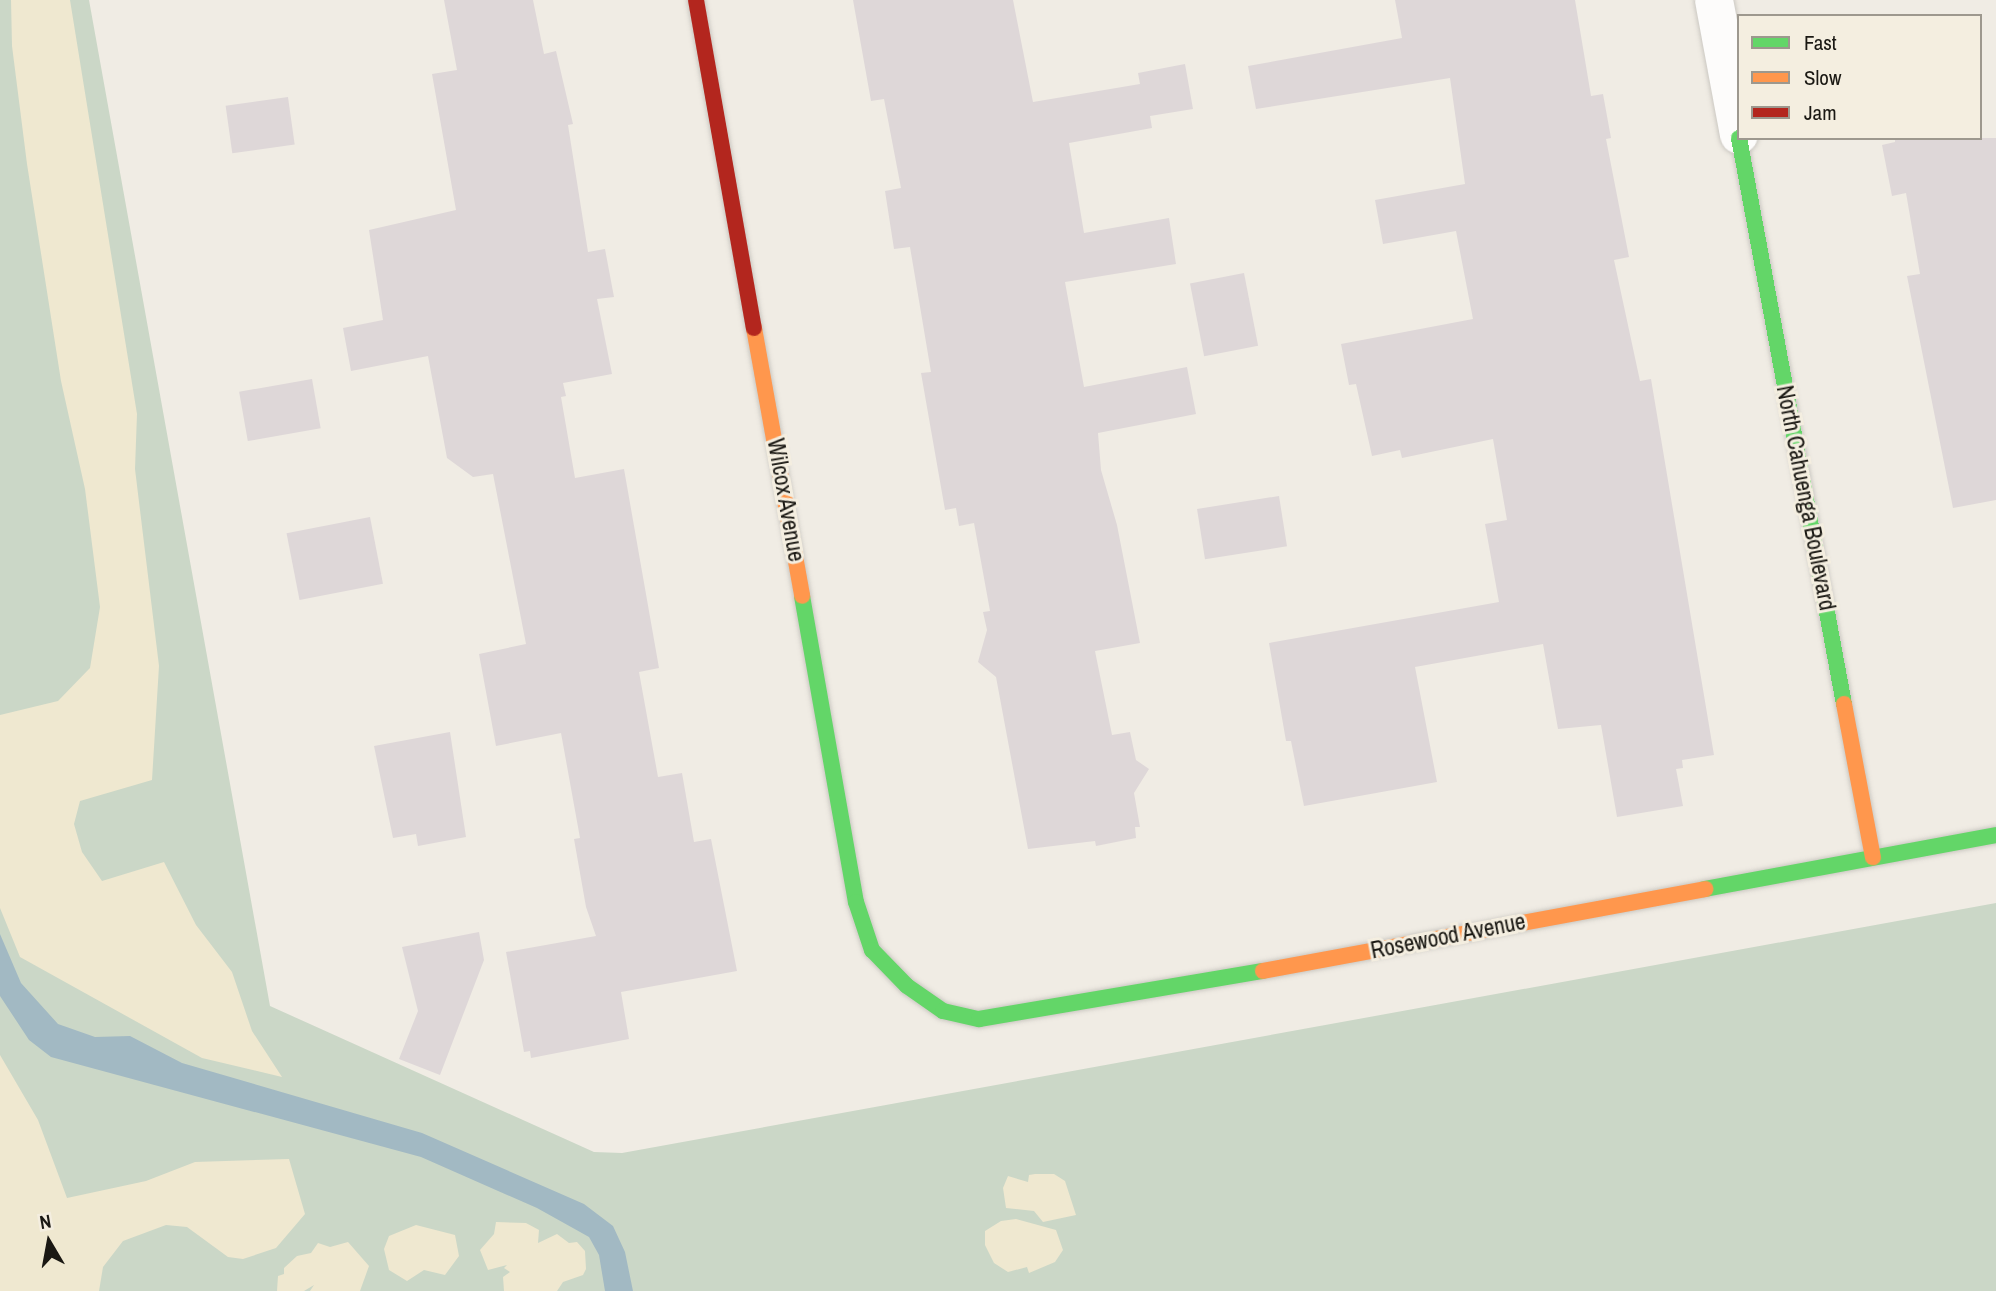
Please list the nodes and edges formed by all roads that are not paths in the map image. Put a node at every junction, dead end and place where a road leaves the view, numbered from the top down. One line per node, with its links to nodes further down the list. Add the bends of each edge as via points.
1 (695, 0): 7 (street, Wilcox Avenue, via 856,902 872,950)
2 (1714, 0): 3 (street, North Cahuenga Boulevard)
3 (1737, 125)
4 (1740, 140): 6 (street, North Cahuenga Boulevard)
5 (1996, 835): 6 (street, Rosewood Avenue)
6 (1873, 857): 7 (street, Rosewood Avenue, via 1023,1015 979,1019 943,1011)
7 (907, 986)

